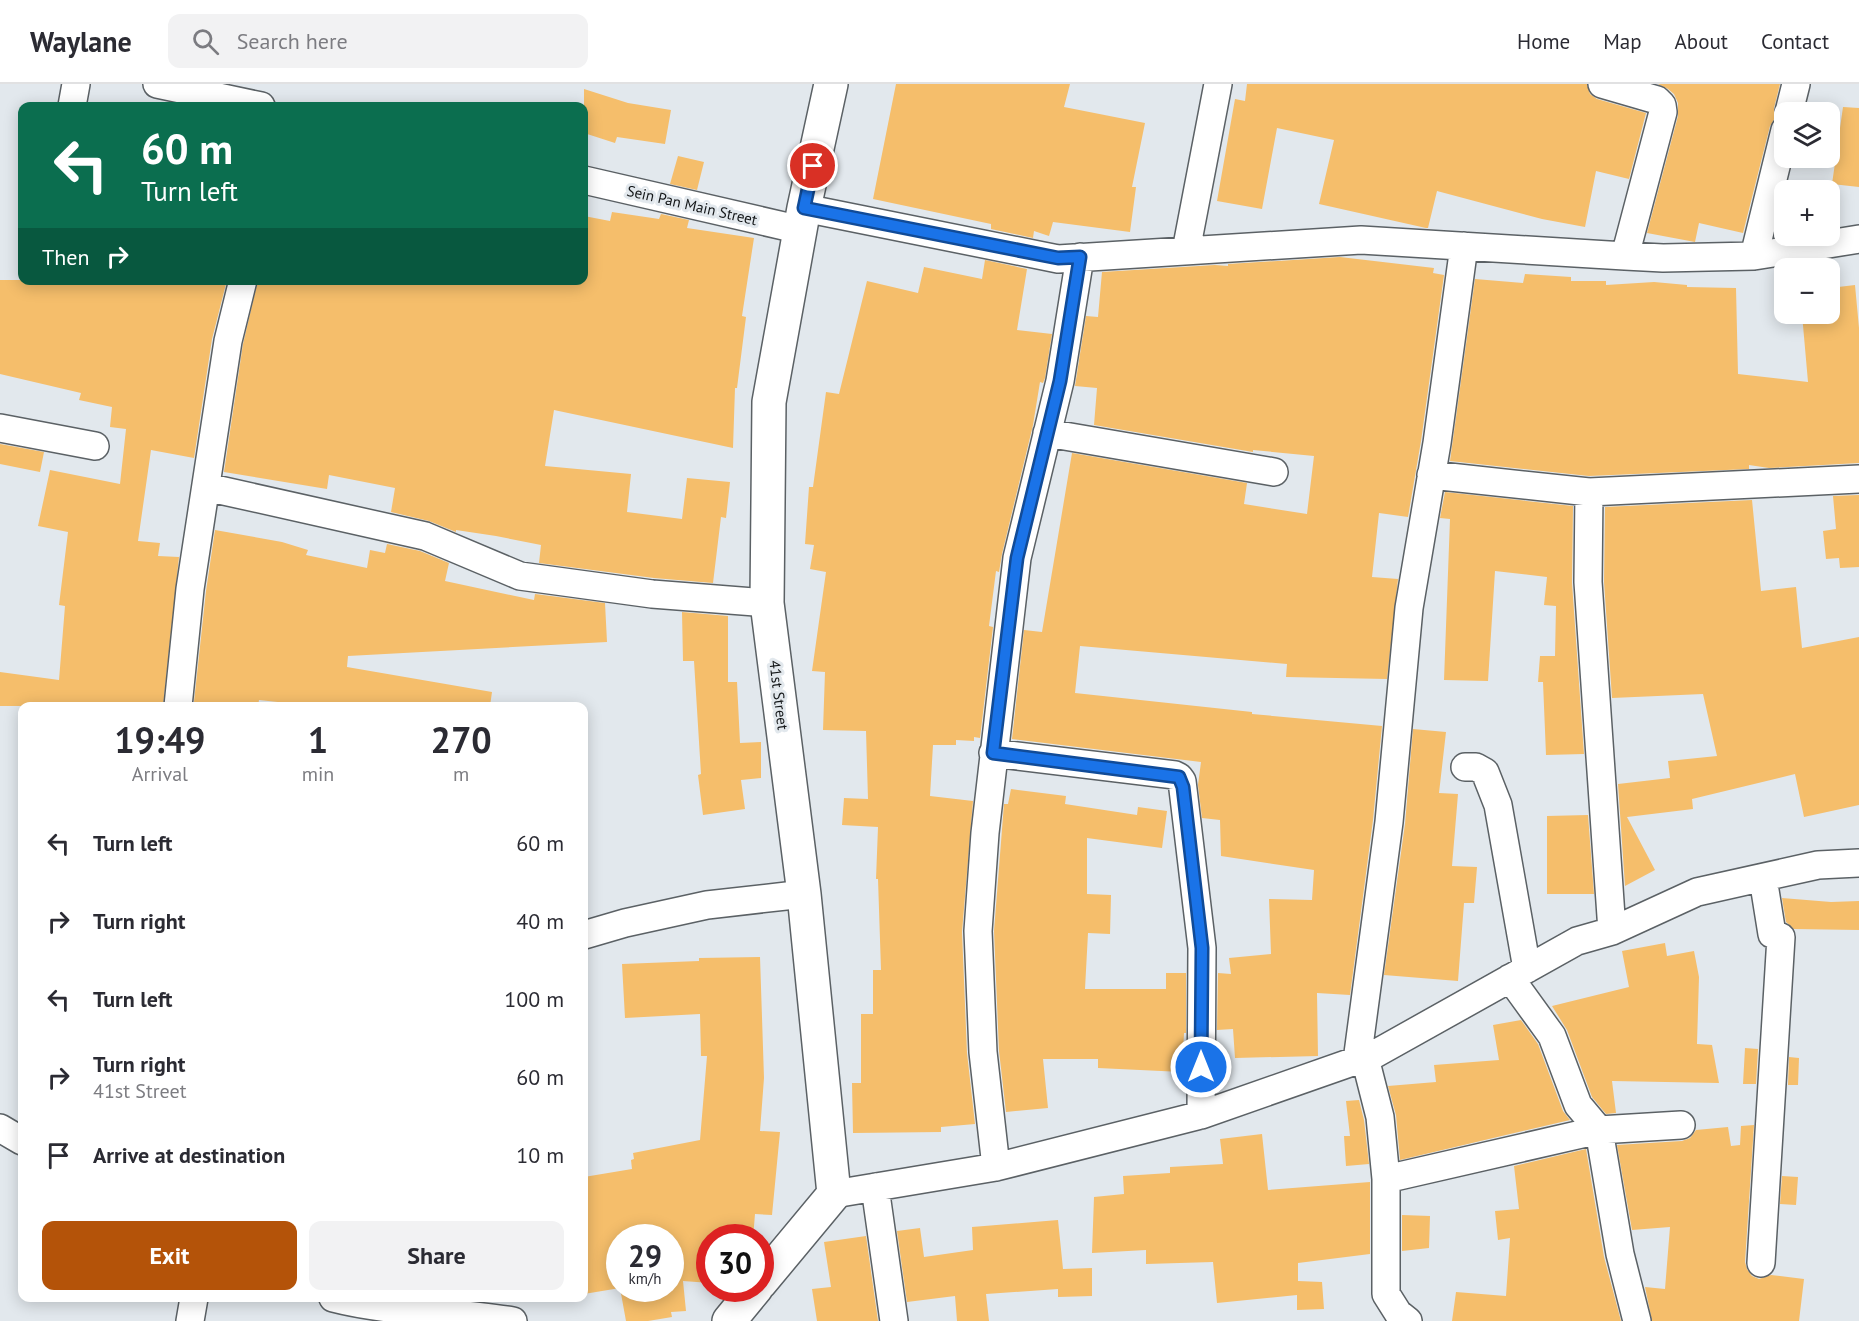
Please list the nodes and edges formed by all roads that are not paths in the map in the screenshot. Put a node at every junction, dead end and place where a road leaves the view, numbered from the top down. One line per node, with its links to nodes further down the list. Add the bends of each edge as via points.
1 (76, 84): 7 (street)
2 (157, 84): 8 (street)
3 (831, 84): 12 (main road, 41st Street)
4 (1218, 84): 15 (street)
5 (1602, 84): 16 (street, via 1657,100 1663,112)
6 (1796, 84): 9 (street)
7 (73, 102)
8 (242, 102)
9 (1792, 102)
10 (1776, 168): 17 (street)
11 (588, 181): 12 (street, Sein Pan Main Street)
12 (802, 219): 18 (street, Sein Pan Main Street, via 1058,258); 28 (main road, 41st Street, via 769,402)
13 (1859, 238): 17 (street, Sein Pan Main Street)
14 (1464, 246): 15 (street, Sein Pan Main Street, via 1361,240); 16 (street, Sein Pan Main Street); 24 (street)
15 (1186, 251): 18 (street, Sein Pan Main Street)
16 (1624, 256): 17 (street, Sein Pan Main Street)
17 (1754, 256)
18 (1080, 257): 21 (street, via 1060,381)
19 (242, 285): 26 (street, via 228,341)
20 (0, 428): 22 (street)
21 (1047, 433): 23 (street); 30 (street, via 1017,558)
22 (95, 446)
23 (1274, 472)
24 (1431, 475): 27 (street); 38 (street, via 1409,608)
25 (1859, 479): 27 (street)
26 (206, 487): 28 (street, via 425,536 520,576 652,594); 29 (street)
27 (1589, 492): 35 (street, via 1588,582)
28 (767, 603): 34 (main road, 41st Street)
29 (178, 702)
30 (993, 753): 39 (street, via 1175,775 1182,781 1202,948); 44 (street, via 978,931 983,1052)
31 (1464, 768): 37 (street, via 1476,767 1485,772 1498,805)
32 (1859, 863): 33 (street, via 1818,865)
33 (1763, 878): 35 (street, via 1697,892); 48 (street, via 1772,934 1780,937)
34 (804, 894): 36 (street, via 707,905); 47 (main road, 41st Street)
35 (1612, 931): 37 (street, via 1584,938)
36 (588, 934)
37 (1518, 974): 38 (street); 42 (street, via 1552,1036 1578,1105)
38 (1361, 1060): 39 (street); 45 (street, via 1380,1118)
39 (1200, 1115): 44 (street)
40 (1681, 1125): 42 (street)
41 (0, 1128): 43 (street)
42 (1599, 1130): 45 (street); 58 (street, via 1620,1254)
43 (18, 1139)
44 (996, 1167): 46 (street)
45 (1386, 1179): 57 (street, via 1386,1294)
46 (875, 1187): 47 (street); 56 (street)
47 (834, 1194): 49 (main road)
48 (1761, 1263)
49 (774, 1265)
50 (193, 1302): 53 (street)
51 (360, 1302): 54 (street)
52 (745, 1302): 55 (main road)
53 (190, 1321)
54 (513, 1321)
55 (729, 1321)
56 (894, 1321)
57 (1408, 1321)
58 (1637, 1321)

